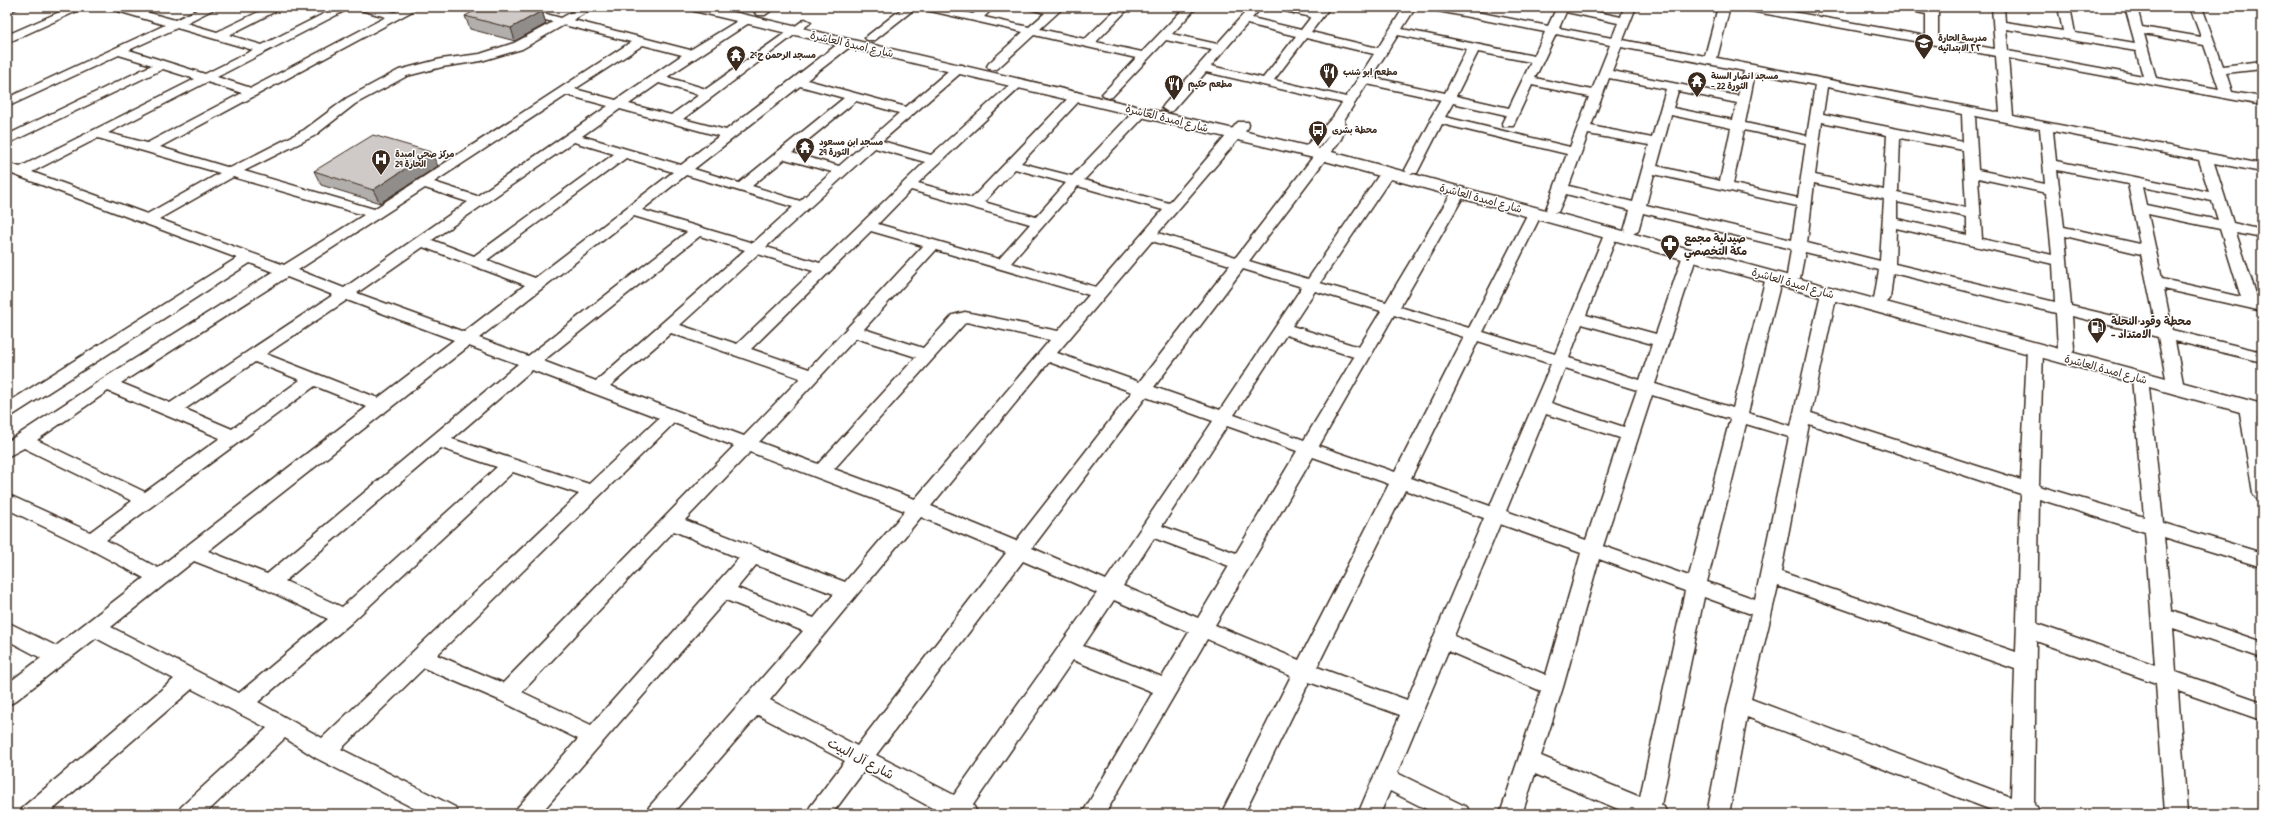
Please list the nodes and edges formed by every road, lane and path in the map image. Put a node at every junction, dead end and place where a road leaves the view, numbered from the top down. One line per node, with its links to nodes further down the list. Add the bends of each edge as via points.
1 (14, 7): 36 (street)
2 (80, 7): 58 (street)
3 (115, 7): 46 (street)
4 (212, 7): 46 (street)
5 (278, 7): 54 (street)
6 (346, 7): 68 (street)
7 (361, 7): 41 (street)
8 (414, 7): 41 (street)
9 (506, 7): 44 (street)
10 (589, 7): 44 (street)
11 (694, 7): 40 (main road, شارع امبدة العاشرة)
12 (735, 7): 40 (main road, شارع امبدة العاشرة)
13 (911, 7): 57 (street)
14 (926, 7): 42 (street)
15 (988, 7): 42 (street)
16 (1034, 7): 33 (street)
17 (1124, 7): 63 (street)
18 (1256, 7): 43 (street)
19 (1280, 7): 37 (street)
20 (1410, 7): 52 (street)
21 (1433, 7): 39 (street)
22 (1630, 7): 45 (street)
23 (1724, 7): 75 (street)
24 (1745, 7): 38 (street)
25 (1907, 7): 34 (street)
26 (1998, 7): 47 (street)
27 (2064, 7): 56 (street)
28 (2131, 7): 49 (street)
29 (2196, 7): 61 (street)
30 (2252, 7): 35 (street)
31 (1187, 8): 55 (street)
32 (1562, 8): 45 (street); 50 (street)
33 (1056, 9): 51 (street)
34 (1932, 9): 60 (street)
35 (2262, 9)
36 (7, 10)
37 (1321, 11): 53 (street)
38 (1796, 11): 60 (street)
39 (1492, 12): 50 (street)
40 (759, 13): 48 (main road, شارع امبدة العاشرة); 72 (street)
41 (396, 16): 94 (street)
42 (975, 18): 51 (street)
43 (1245, 20): 53 (street); 65 (street)
44 (564, 21): 59 (street); 147 (street, via 511,49 403,72 351,101 308,133)
45 (1625, 21): 64 (street)
46 (176, 24): 54 (street); 69 (street)
47 (1999, 24): 56 (street); 71 (street)
48 (800, 27): 57 (main road, شارع امبدة العاشرة); 62 (main road, شارع امبدة العاشرة); 95 (street)
49 (2136, 29): 61 (street); 67 (street)
50 (1552, 30): 64 (street); 74 (street)
51 (1032, 31): 63 (street); 83 (street)
52 (1394, 31): 66 (street); 70 (street)
53 (1304, 34): 70 (street); 91 (street)
54 (218, 36): 68 (street)
55 (1164, 36): 65 (street); 73 (street)
56 (2070, 36): 67 (street)
57 (871, 38): 83 (main road, شارع امبدة العاشرة)
58 (7, 39)
59 (641, 41): 72 (street); 93 (street)
60 (1932, 41): 71 (street)
61 (2208, 42): 81 (street)
62 (847, 43): 77 (main road, شارع امبدة العاشرة); 89 (street)
63 (1088, 43): 73 (street)
64 (1617, 43): 75 (street); 82 (street)
65 (1220, 48): 78 (street)
66 (1474, 48): 74 (street); 101 (street)
67 (2141, 48): 88 (street)
68 (264, 49): 85 (street)
69 (118, 51): 76 (street); 105 (street)
70 (1381, 52): 86 (street)
71 (2002, 53): 88 (street); 115 (street)
72 (692, 54): 84 (street)
73 (1144, 56): 96 (street)
74 (1537, 60): 87 (street)
75 (1710, 61): 80 (street)
76 (162, 65): 85 (street); 126 (street)
77 (959, 68): 83 (main road, شارع امبدة العاشرة); 110 (street)
78 (1203, 68): 91 (street); 107 (street)
79 (2259, 68): 81 (street)
80 (1750, 69): 90 (street); 104 (street)
81 (2218, 70): 97 (street)
82 (1605, 73): 92 (street); 98 (street)
83 (1005, 74): 96 (main road, شارع امبدة العاشرة); 99 (main road, شارع امبدة العاشرة); 137 (street)
84 (657, 78): 95 (street); 106 (street)
85 (205, 79): 94 (street); 122 (street)
86 (1363, 79): 101 (street); 103 (street)
87 (1527, 80): 98 (street); 112 (street)
88 (2150, 80): 97 (street)
89 (797, 82): 100 (street); 123 (street)
90 (1821, 82): 109 (street); 113 (street)
91 (1266, 83): 103 (street)
92 (1673, 87): 104 (street); 108 (street)
93 (564, 90): 106 (street); 153 (street)
94 (254, 93): 130 (street)
95 (709, 94): 116 (street)
96 (1108, 94): 107 (main road, شارع امبدة العاشرة)
97 (2227, 94): 102 (street)
98 (1597, 95): 119 (street)
99 (1077, 96): 111 (main road, شارع امبدة العاشرة); 138 (street)
100 (853, 97): 110 (street); 135 (street)
101 (1447, 98): 112 (street); 114 (street)
102 (2262, 100)
103 (1348, 101): 132 (street, via 1338,120 1340,126 1337,133)
104 (1744, 101): 117 (street)
105 (8, 102)
106 (618, 105): 116 (street); 125 (street)
107 (1168, 108): 120 (main road, شارع امبدة العاشرة)
108 (1666, 110): 117 (street); 128 (street)
109 (1968, 111): 115 (street); 131 (street)
110 (908, 112): 129 (street)
111 (1141, 112): 120 (main road, شارع امبدة العاشرة); 151 (street)
112 (1511, 112): 124 (street)
113 (1817, 117): 121 (street); 127 (street)
114 (1436, 119): 124 (street); 143 (street)
115 (2007, 119): 118 (street)
116 (673, 120): 123 (street)
117 (1738, 126): 127 (street); 155 (street)
118 (2046, 126): 136 (street); 139 (street)
119 (1585, 129): 128 (street); 133 (street)
120 (1240, 130): 132 (main road, شارع امبدة العاشرة); 167 (street)
121 (1894, 133): 131 (street); 160 (street)
122 (97, 134): 130 (street); 146 (street)
123 (729, 134): 144 (street)
124 (1504, 135): 133 (street)
125 (571, 137): 134 (street); 162 (street)
126 (7, 140)
127 (1814, 141): 150 (street)
128 (1657, 143): 142 (street)
129 (873, 144): 137 (street); 145 (street)
130 (148, 148): 147 (street)
131 (1970, 148): 149 (street)
132 (1318, 150): 143 (main road, شارع امبدة العاشرة); 148 (main road, شارع امبدة العاشرة); 195 (street)
133 (1576, 152): 157 (street)
134 (624, 153): 144 (street); 194 (street)
135 (781, 154): 145 (street); 156 (street)
136 (2205, 157): 141 (street); 161 (street)
137 (934, 160): 154 (street)
138 (1011, 164): 151 (street); 163 (street)
139 (2050, 164): 152 (street); 158 (street)
140 (7, 167): 146 (street)
141 (2262, 168)
142 (1650, 169): 155 (street); 166 (street)
143 (1412, 170): 169 (main road, شارع امبدة العاشرة)
144 (682, 171): 156 (street); 170 (street)
145 (843, 171): 165 (street)
146 (21, 172): 174 (street)
147 (232, 172): 172 (street); 174 (street)
148 (1388, 172): 159 (main road, شارع امبدة العاشرة); 204 (street)
149 (1972, 173): 158 (street); 173 (street)
150 (1809, 178): 160 (street); 164 (street)
151 (1075, 181): 167 (street); 175 (street)
152 (2134, 182): 161 (street); 168 (street)
153 (423, 183): 162 (street); 172 (street)
154 (909, 185): 163 (street); 177 (street)
155 (1726, 186): 164 (street)
156 (741, 188): 165 (street)
157 (1562, 189): 166 (street); 169 (street)
158 (2052, 190): 179 (street)
159 (1459, 192): 171 (main road, شارع امبدة العاشرة); 210 (street)
160 (1891, 196): 173 (street); 176 (street)
161 (2218, 198): 178 (street)
162 (478, 201): 185 (street)
163 (974, 204): 175 (street)
164 (1805, 204): 188 (street)
165 (803, 206): 189 (street)
166 (1639, 207): 180 (street); 188 (street)
167 (1172, 208): 184 (street)
168 (2140, 208): 178 (street); 190 (street)
169 (1553, 210): 180 (main road, شارع امبدة العاشرة)
170 (632, 211): 181 (street); 203 (street)
171 (1535, 213): 182 (main road, شارع امبدة العاشرة); 218 (street)
172 (376, 214): 199 (street)
173 (1973, 214): 186 (street)
174 (147, 220): 192 (street)
175 (1039, 222): 196 (street)
176 (1890, 222): 186 (street); 197 (street)
177 (867, 225): 187 (street); 198 (street)
178 (2228, 227): 183 (street); 209 (street)
179 (2057, 230): 190 (street); 193 (street)
180 (1631, 231): 200 (main road, شارع امبدة العاشرة)
181 (696, 232): 189 (street); 231 (street)
182 (1611, 233): 191 (main road, شارع امبدة العاشرة); 212 (street)
183 (2262, 234)
184 (1149, 235): 195 (street); 205 (street)
185 (420, 241): 194 (street); 207 (street)
186 (1974, 241): 193 (street)
187 (933, 244): 196 (street); 216 (street)
188 (1800, 246): 197 (street); 200 (street)
189 (756, 249): 198 (street); 214 (street)
190 (2149, 251): 202 (street)
191 (1690, 255): 201 (main road, شارع امبدة العاشرة); 221 (street)
192 (248, 257): 199 (street); 244 (street)
193 (2060, 261): 211 (street)
194 (476, 262): 203 (street)
195 (1241, 262): 204 (street); 239 (street)
196 (1002, 264): 205 (street)
197 (1887, 266): 208 (street); 211 (street)
198 (823, 270): 224 (street)
199 (286, 272): 207 (street); 236 (street)
200 (1795, 275): 208 (main road, شارع امبدة العاشرة)
201 (1774, 278): 206 (main road, شارع امبدة العاشرة); 247 (street)
202 (2156, 283): 209 (street); 217 (street)
203 (537, 284): 220 (street)
204 (1310, 284): 210 (street); 215 (street)
205 (1099, 293): 219 (street)
206 (1829, 293): 213 (main road, شارع امبدة العاشرة); 246 (street)
207 (345, 294): 220 (street); 226 (street)
208 (1882, 299): 213 (main road, شارع امبدة العاشرة)
209 (2257, 305)
210 (1389, 309): 218 (street); 225 (street)
211 (2064, 309): 217 (street); 222 (street)
212 (1578, 318): 221 (street); 230 (street)
213 (1960, 325): 222 (main road, شارع امبدة العاشرة); 223 (main road, شارع امبدة العاشرة)
214 (670, 326): 224 (street); 237 (street)
215 (1282, 328): 225 (street); 248 (street)
216 (853, 331): 227 (street); 232 (street)
217 (2165, 333): 229 (street); 235 (street)
218 (1472, 334): 230 (street); 259 (street)
219 (1061, 337): 227 (street, via 965,317 959,319); 228 (street)
220 (465, 339): 231 (street); 240 (street)
221 (1662, 341): 238 (street)
222 (2066, 349): 235 (main road, شارع امبدة العاشرة)
223 (2035, 350): 233 (main road, شارع امبدة العاشرة); 260 (street)
224 (740, 351): 232 (street)
225 (1363, 354): 255 (street)
226 (252, 355): 234 (street); 243 (street)
227 (926, 355): 258 (street)
228 (1046, 355): 239 (street); 265 (street)
229 (2262, 357)
230 (1560, 361): 238 (street); 241 (street)
231 (530, 363): 237 (street); 252 (street)
232 (812, 376): 254 (street)
233 (2140, 378): 235 (main road, شارع امبدة العاشرة); 268 (street)
234 (313, 379): 240 (street); 251 (street)
235 (2174, 383): 242 (main road, شارع امبدة العاشرة)
236 (107, 384): 243 (street); 253 (street)
237 (598, 388): 245 (street)
238 (1646, 389): 247 (street); 250 (street)
239 (1143, 390): 248 (street); 272 (street)
240 (379, 405): 273 (street)
241 (1542, 406): 250 (street); 266 (street)
242 (2257, 407): 262 (street)
243 (172, 410): 251 (street)
244 (7, 411)
245 (671, 416): 254 (street); 261 (street)
246 (1802, 416): 249 (street); 260 (street)
247 (1739, 417): 249 (street); 280 (street)
248 (1225, 419): 255 (street); 269 (street)
249 (1798, 434): 277 (street)
250 (1630, 435): 271 (street)
251 (233, 437): 263 (street)
252 (437, 440): 257 (street); 279 (street)
253 (24, 441): 256 (street); 263 (street)
254 (747, 444): 258 (street); 267 (street)
255 (1308, 448): 259 (street); 276 (street)
256 (7, 451)
257 (511, 464): 261 (street); 286 (street)
258 (821, 472): 265 (street)
259 (1399, 480): 266 (street); 298 (street)
260 (2031, 490): 268 (street); 290 (street)
261 (593, 492): 296 (street)
262 (2262, 493)
263 (146, 500): 270 (street)
264 (7, 501): 270 (street)
265 (918, 508): 272 (street); 283 (street)
266 (1496, 515): 271 (street); 292 (street)
267 (670, 522): 274 (street); 303 (street)
268 (2153, 527): 275 (street); 285 (street)
269 (1150, 529): 276 (street); 281 (street)
270 (91, 541): 278 (street)
271 (1592, 549): 280 (street); 301 (street)
272 (1020, 550): 281 (street); 313 (street)
273 (191, 552): 278 (street); 279 (street)
274 (753, 556): 282 (street); 283 (street)
275 (2262, 560)
276 (1242, 562): 289 (street)
277 (1771, 576): 284 (street); 297 (street)
278 (158, 577): 287 (street)
279 (270, 582): 286 (street)
280 (1696, 587): 284 (street); 317 (street)
281 (1111, 589): 289 (street); 293 (street)
282 (722, 590): 288 (street); 311 (street)
283 (848, 591): 288 (street)
284 (1762, 610): 307 (street)
285 (2162, 616): 294 (street); 300 (street)
286 (344, 617): 306 (street)
287 (94, 628): 295 (street); 299 (street)
288 (817, 628): 305 (street)
289 (1203, 628): 298 (street); 302 (street)
290 (2027, 629): 297 (street); 300 (street)
291 (11, 637): 295 (street)
292 (1443, 640): 301 (street); 309 (street)
293 (1069, 649): 302 (street); 316 (street)
294 (2262, 650)
295 (57, 657): 304 (street)
296 (421, 657): 303 (street); 312 (street)
297 (2026, 664): 318 (street)
298 (1302, 671): 309 (street); 326 (street)
299 (190, 678): 306 (street); 319 (street)
300 (2167, 678): 308 (street); 331 (street)
301 (1553, 687): 314 (street)
302 (1166, 688): 325 (street)
303 (506, 694): 311 (street)
304 (7, 696)
305 (755, 703): 313 (street, شارع آل البيت); 323 (street)
306 (241, 704): 310 (street)
307 (1739, 704): 318 (street); 330 (street)
308 (2262, 711)
309 (1413, 712): 315 (street)
310 (284, 726): 312 (street); 320 (street)
311 (593, 736): 322 (street)
312 (324, 750): 321 (street)
313 (861, 758): 316 (street, شارع آل البيت); 324 (street)
314 (1529, 760): 317 (street); 329 (street)
315 (1384, 778): 327 (street); 328 (street)
316 (960, 812)
317 (1651, 813)
318 (2024, 813)
319 (31, 814)
320 (189, 814)
321 (447, 814)
322 (526, 814)
323 (657, 814)
324 (818, 814)
325 (1093, 814)
326 (1232, 814)
327 (1370, 814)
328 (1459, 814)
329 (1511, 814)
330 (1718, 814)
331 (2176, 814)

